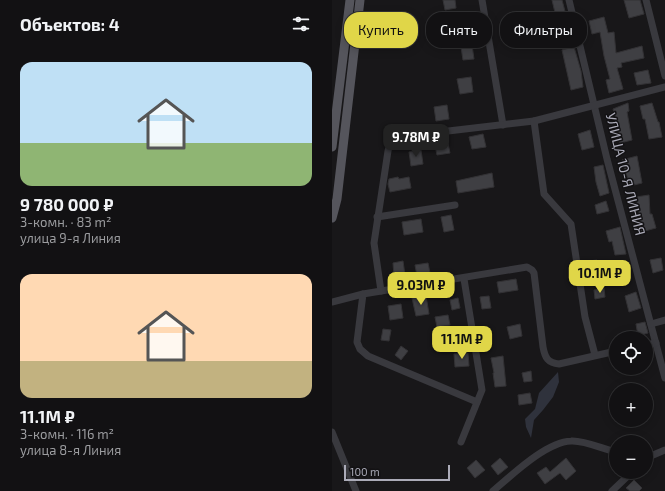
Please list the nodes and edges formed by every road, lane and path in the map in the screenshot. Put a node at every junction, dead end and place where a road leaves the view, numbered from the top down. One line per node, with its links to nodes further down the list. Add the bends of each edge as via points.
1 (350, 0): 11 (main road)
2 (360, 0): 14 (main road, via 337,199)
3 (482, 0): 10 (street)
4 (568, 0): 8 (street, УЛИЦА 10-Я ЛИНИЯ)
5 (646, 0): 6 (street)
6 (665, 76)
7 (665, 87): 8 (street)
8 (595, 106): 9 (street); 20 (street, УЛИЦА 10-Я ЛИНИЯ)
9 (534, 121): 10 (street); 24 (street, via 544,194 571,224 585,317)
10 (503, 125): 13 (street, via 397,137 390,143 388,151)
11 (332, 147)
12 (455, 205): 13 (street)
13 (377, 217): 16 (street, via 374,243)
14 (332, 218)
15 (464, 279): 16 (street); 24 (street, via 523,267 530,268 534,273 544,355 547,360 559,364); 26 (street, via 482,390)
16 (381, 291): 17 (street)
17 (364, 294): 18 (street); 26 (street, via 357,342 360,349 368,356)
18 (332, 302)
19 (665, 320): 20 (street)
20 (651, 324): 21 (street, УЛИЦА 10-Я ЛИНИЯ)
21 (656, 343): 22 (street); 25 (street, УЛИЦА 10-Я ЛИНИЯ)
22 (653, 344)
23 (609, 352): 24 (street)
24 (596, 355)
25 (665, 378)
26 (477, 402): 29 (street)
27 (332, 432): 28 (street)
28 (334, 441): 34 (street)
29 (462, 442)
30 (609, 450): 35 (street, via 577,441 562,442 534,457)
31 (665, 450): 32 (street)
32 (653, 455)
33 (625, 479): 36 (street)
34 (356, 491)
35 (493, 491)
36 (612, 491)

